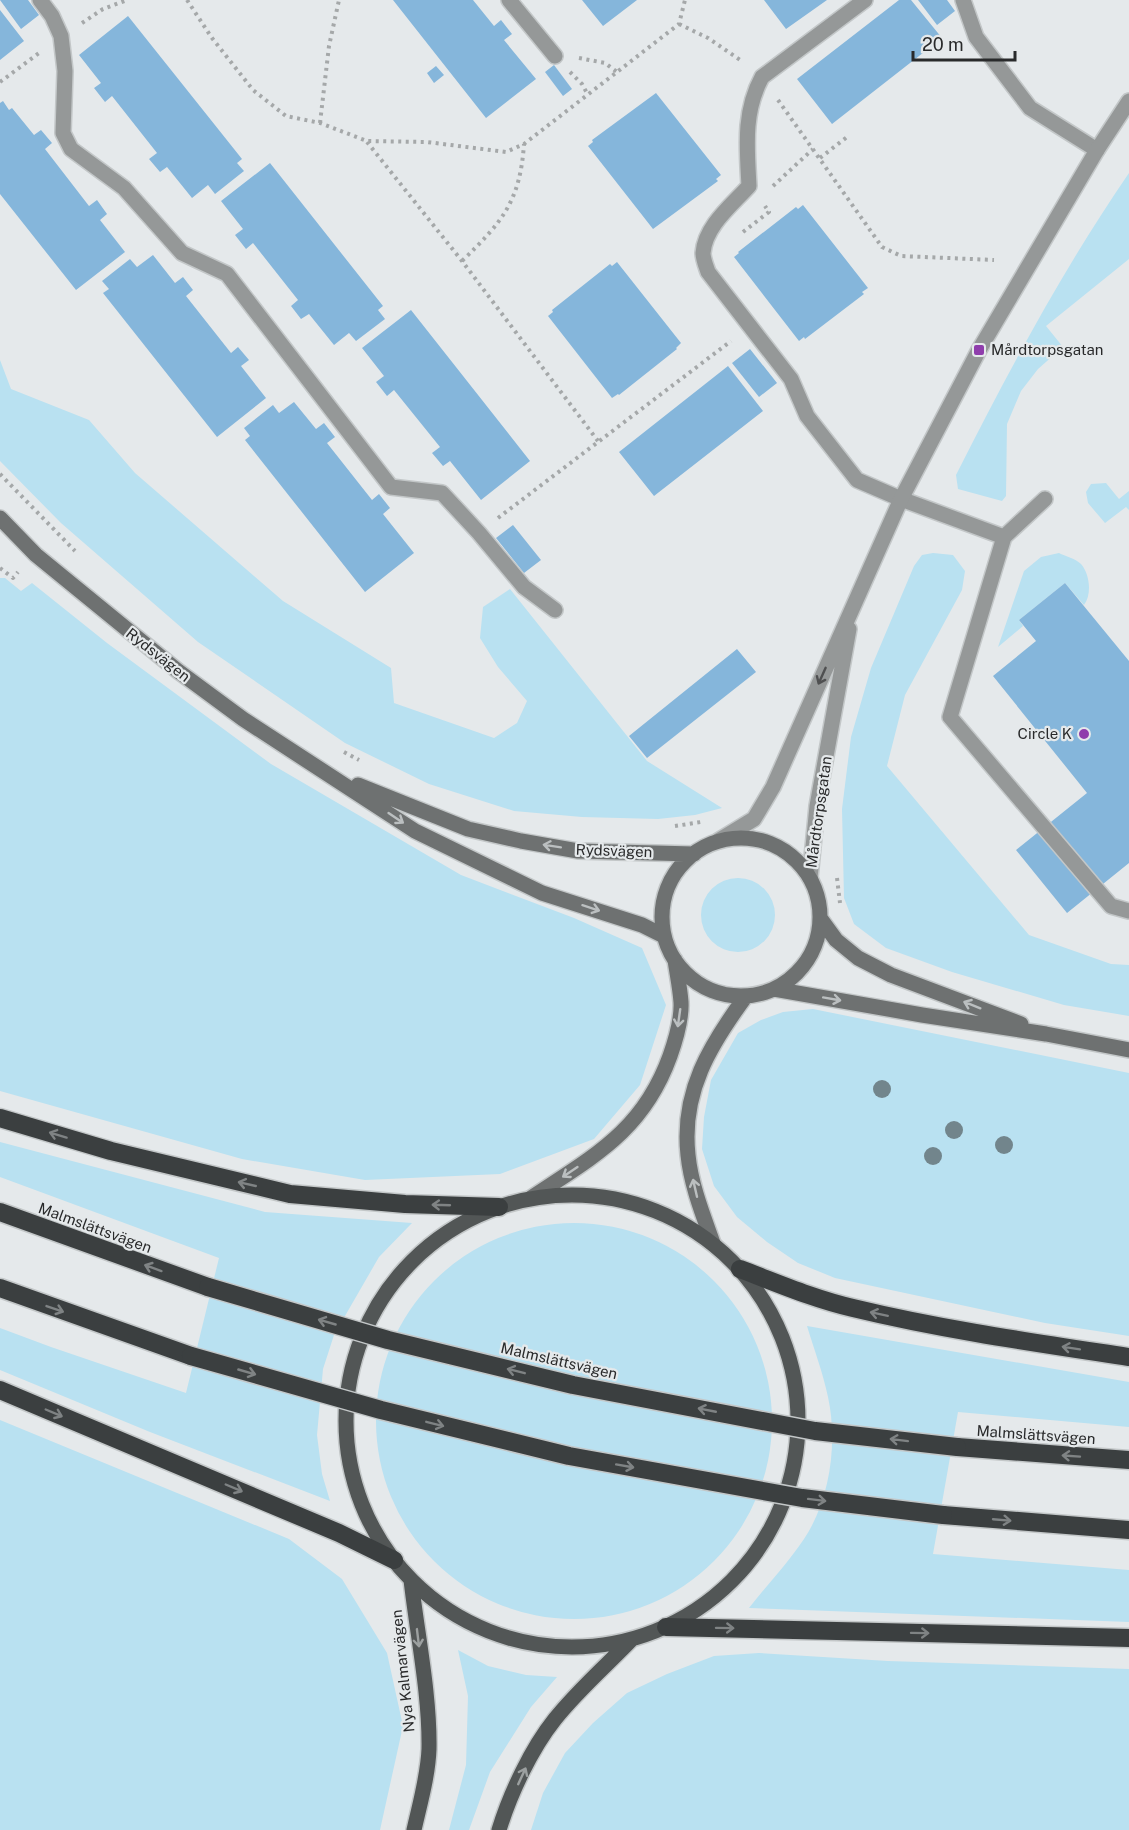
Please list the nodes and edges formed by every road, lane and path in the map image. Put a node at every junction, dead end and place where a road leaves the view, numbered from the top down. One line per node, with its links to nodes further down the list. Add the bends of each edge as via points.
1 (40, 0): 10 (street)
2 (127, 0): 10 (path, via 103,9)
3 (188, 0): 16 (path, via 212,39 253,90 286,116)
4 (339, 0): 16 (path)
5 (509, 0): 11 (street)
6 (685, 0): 9 (path)
7 (865, 0): 13 (street)
8 (963, 0): 21 (street, via 976,37 1030,108)
9 (679, 24): 12 (path); 13 (path, via 735,55)
10 (62, 36): 14 (path); 32 (street, via 63,133 71,149 124,188 182,253 228,274 391,488 442,493)
11 (555, 56): 12 (path, via 605,63)
12 (617, 72): 19 (path)
13 (762, 77): 20 (path); 26 (street, via 754,93 746,132 749,186 715,225 703,254 708,272)
14 (0, 82)
15 (1129, 101): 21 (street, Mårdtorpsgatan)
16 (320, 123): 18 (path)
17 (847, 137): 22 (path)
18 (367, 141): 19 (path, via 428,142 506,152); 25 (path)
19 (524, 144): 25 (path, via 522,170 505,215)
20 (813, 148): 22 (path); 23 (path)
21 (1097, 150): 29 (street, Mårdtorpsgatan, via 979,350)
22 (820, 158): 24 (path, via 882,247 900,256)
23 (767, 191)
24 (994, 260)
25 (462, 261): 27 (path)
26 (750, 327): 27 (path); 29 (street, via 791,379 807,416 857,480)
27 (598, 441): 32 (path)
28 (0, 474): 34 (path)
29 (901, 499): 33 (street); 35 (street, Mårdtorpsgatan)
30 (1045, 499): 33 (street)
31 (0, 518): 39 (street, Rydsvägen, via 36,555 178,671 243,719)
32 (479, 533): 36 (street, via 524,587)
33 (1004, 537): 46 (street, via 950,717 1111,906)
34 (80, 556)
35 (854, 603): 42 (street, Mårdtorpsgatan, one-way to 42, via 773,786 754,819); 45 (street, Mårdtorpsgatan, via 817,806)
36 (555, 610)
37 (344, 752): 38 (path)
38 (364, 763)
39 (330, 774): 43 (street, Rydsvägen, one-way to 39, via 578,851 521,841 468,828); 49 (street, Rydsvägen, one-way to 49, via 415,831 542,892)
40 (711, 820): 41 (path)
41 (667, 827)
42 (718, 842): 43 (street); 45 (street, via 749,838 776,846)
43 (694, 854): 49 (street, via 674,875 667,889 663,903)
44 (837, 872): 47 (path)
45 (810, 878): 48 (street)
46 (1129, 911)
47 (841, 912)
48 (820, 918): 51 (street, via 818,938 809,957 797,973); 53 (street, one-way to 48, via 891,975 858,958 836,940)
49 (664, 936): 50 (street)
50 (675, 960): 52 (street, via 684,972 707,988); 56 (street, one-way to 56, via 681,1004 676,1038 654,1094 637,1118 612,1142)
51 (774, 989): 52 (street); 53 (street, one-way to 53)
52 (746, 996): 59 (street, one-way to 52, via 688,1157 689,1101 712,1046)
53 (1046, 1034): 54 (street)
54 (1129, 1050)
55 (0, 1118): 57 (highway, one-way to 55, via 290,1194 111,1151)
56 (531, 1198): 57 (main road); 59 (main road, via 579,1195 626,1201 672,1217)
57 (499, 1207): 66 (main road, via 463,1223 431,1244 402,1272 379,1303 362,1338 346,1414 348,1453 357,1492 372,1528)
58 (0, 1212): 64 (highway, Malmslättsvägen, one-way to 58, bridge, via 815,1431 573,1384 388,1340 208,1287)
59 (712, 1243): 60 (main road)
60 (740, 1269): 62 (highway, one-way to 60, via 959,1331 851,1308); 68 (main road, via 762,1297 791,1361 799,1432 794,1467 769,1533 749,1562 697,1610)
61 (0, 1288): 65 (highway, one-way to 65, bridge, via 191,1356 381,1410 569,1456 802,1498 943,1515)
62 (1129, 1357)
63 (0, 1390): 66 (highway, one-way to 66, via 339,1533)
64 (1129, 1460)
65 (1129, 1530)
66 (394, 1560): 67 (main road)
67 (411, 1580): 70 (main road, via 458,1617 514,1640 573,1648); 71 (main road, Nya Kalmarvägen, one-way to 71, via 429,1749)
68 (666, 1627): 69 (highway, one-way to 69); 70 (main road)
69 (1129, 1638)
70 (632, 1639): 72 (main road, one-way to 70, via 532,1755 555,1719)
71 (414, 1830)
72 (499, 1830)

